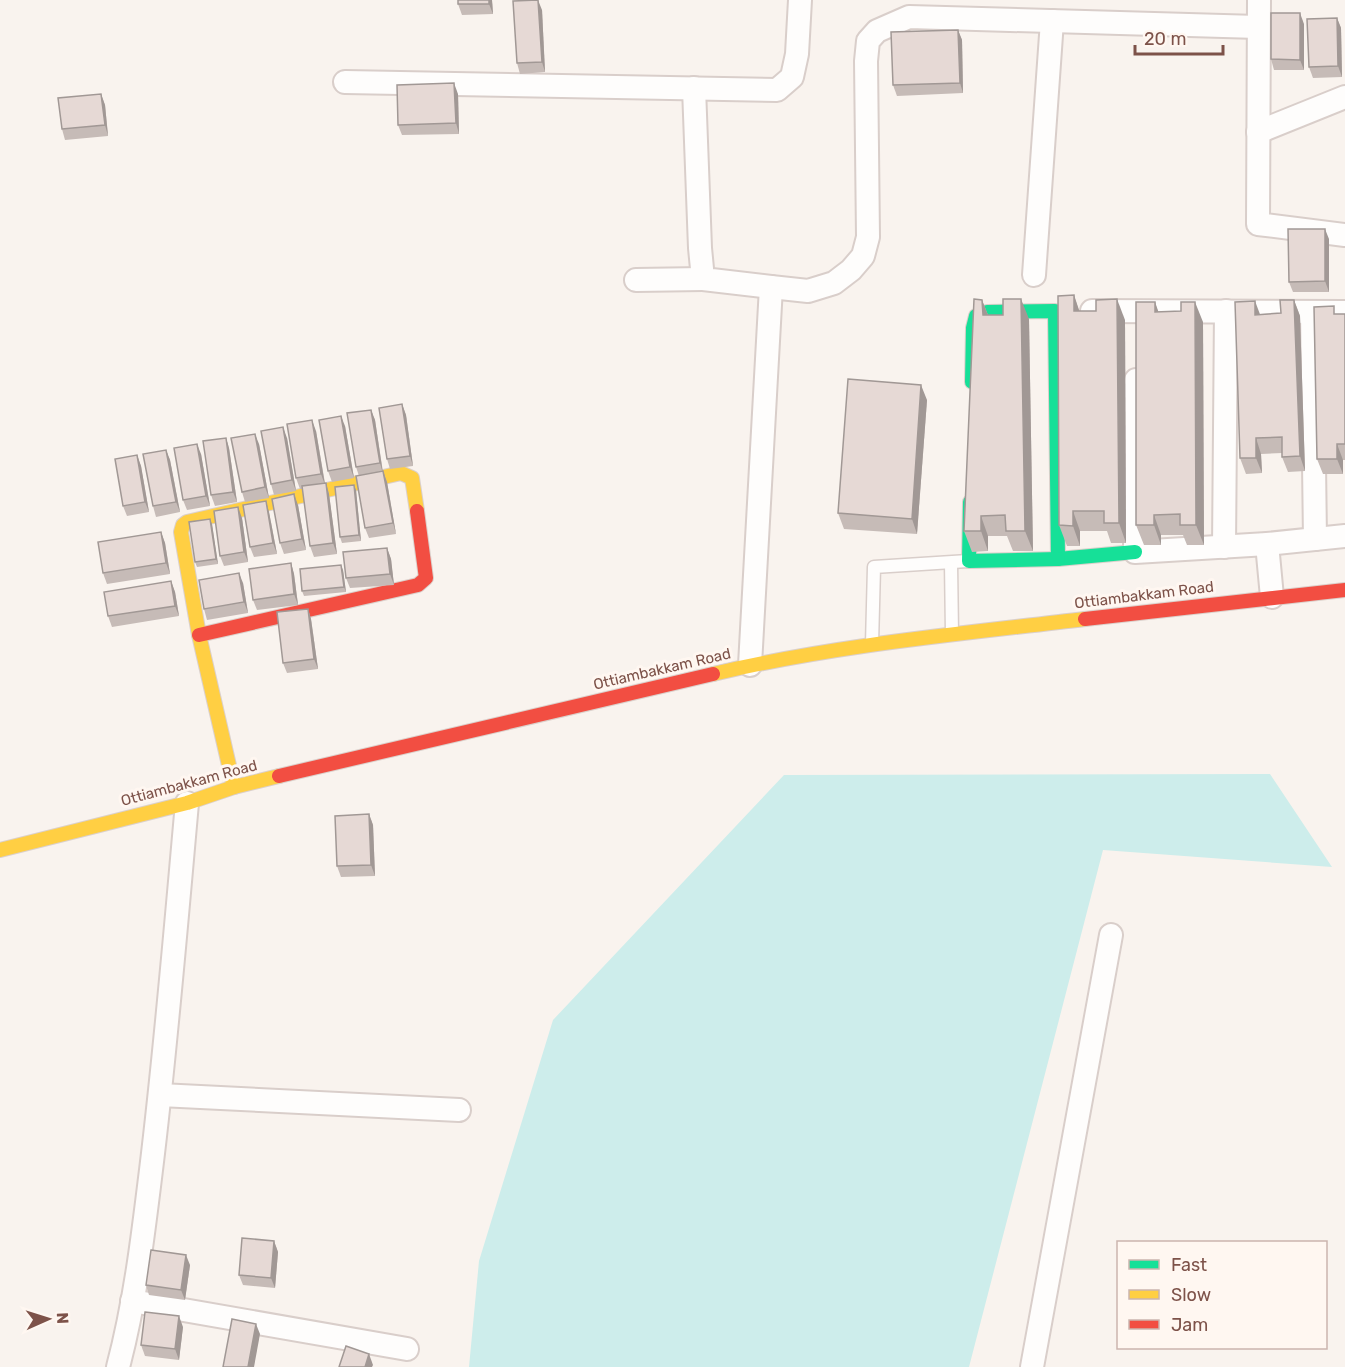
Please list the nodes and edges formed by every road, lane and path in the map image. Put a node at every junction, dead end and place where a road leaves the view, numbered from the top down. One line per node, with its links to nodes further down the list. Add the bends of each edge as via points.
1 (800, 0): 6 (street, via 792,77 777,90)
2 (1259, 0): 4 (street)
3 (1052, 21): 4 (street); 10 (street); 13 (street, via 909,17 877,30 868,41 866,61 868,237 863,256 834,283 808,291)
4 (1258, 27): 8 (street)
5 (345, 82): 6 (street)
6 (694, 88): 11 (street)
7 (1345, 97): 8 (street)
8 (1258, 132): 9 (street, via 1258,224)
9 (1345, 235)
10 (1034, 275)
11 (703, 279): 12 (street); 13 (street)
12 (636, 280)
13 (771, 288): 36 (street)
14 (1055, 311): 16 (street); 21 (street, via 987,312 976,316); 28 (street)
15 (1226, 311): 16 (street); 17 (street); 26 (street)
16 (1136, 312): 19 (street)
17 (1312, 312): 18 (street); 24 (street)
18 (1345, 312)
19 (1136, 336)
20 (1136, 360): 27 (street)
21 (972, 398)
22 (970, 491): 29 (street)
23 (1345, 536): 24 (street)
24 (1315, 539): 25 (street)
25 (1267, 544): 26 (street); 32 (street)
26 (1224, 547): 27 (street)
27 (1135, 552): 28 (street)
28 (1058, 559): 29 (street)
29 (969, 561): 30 (lane)
30 (951, 563): 34 (lane); 35 (lane, via 874,567)
31 (1345, 590): 32 (street, Ottiambakkam Road)
32 (1272, 597): 34 (street, Ottiambakkam Road)
33 (199, 635): 33 (street, via 181,532 187,522 402,473 412,478 426,578 418,585); 37 (street)
34 (952, 635): 35 (street, Ottiambakkam Road)
35 (872, 644): 36 (street, Ottiambakkam Road)
36 (750, 665): 37 (street, Ottiambakkam Road)
37 (234, 787): 38 (street, Ottiambakkam Road)
38 (187, 803): 39 (street, Ottiambakkam Road); 41 (street)
39 (0, 850)
40 (1111, 935): 46 (street)
41 (160, 1095): 42 (street); 43 (street)
42 (459, 1110)
43 (132, 1301): 44 (street); 45 (street)
44 (407, 1349)
45 (118, 1367)
46 (1032, 1367)

